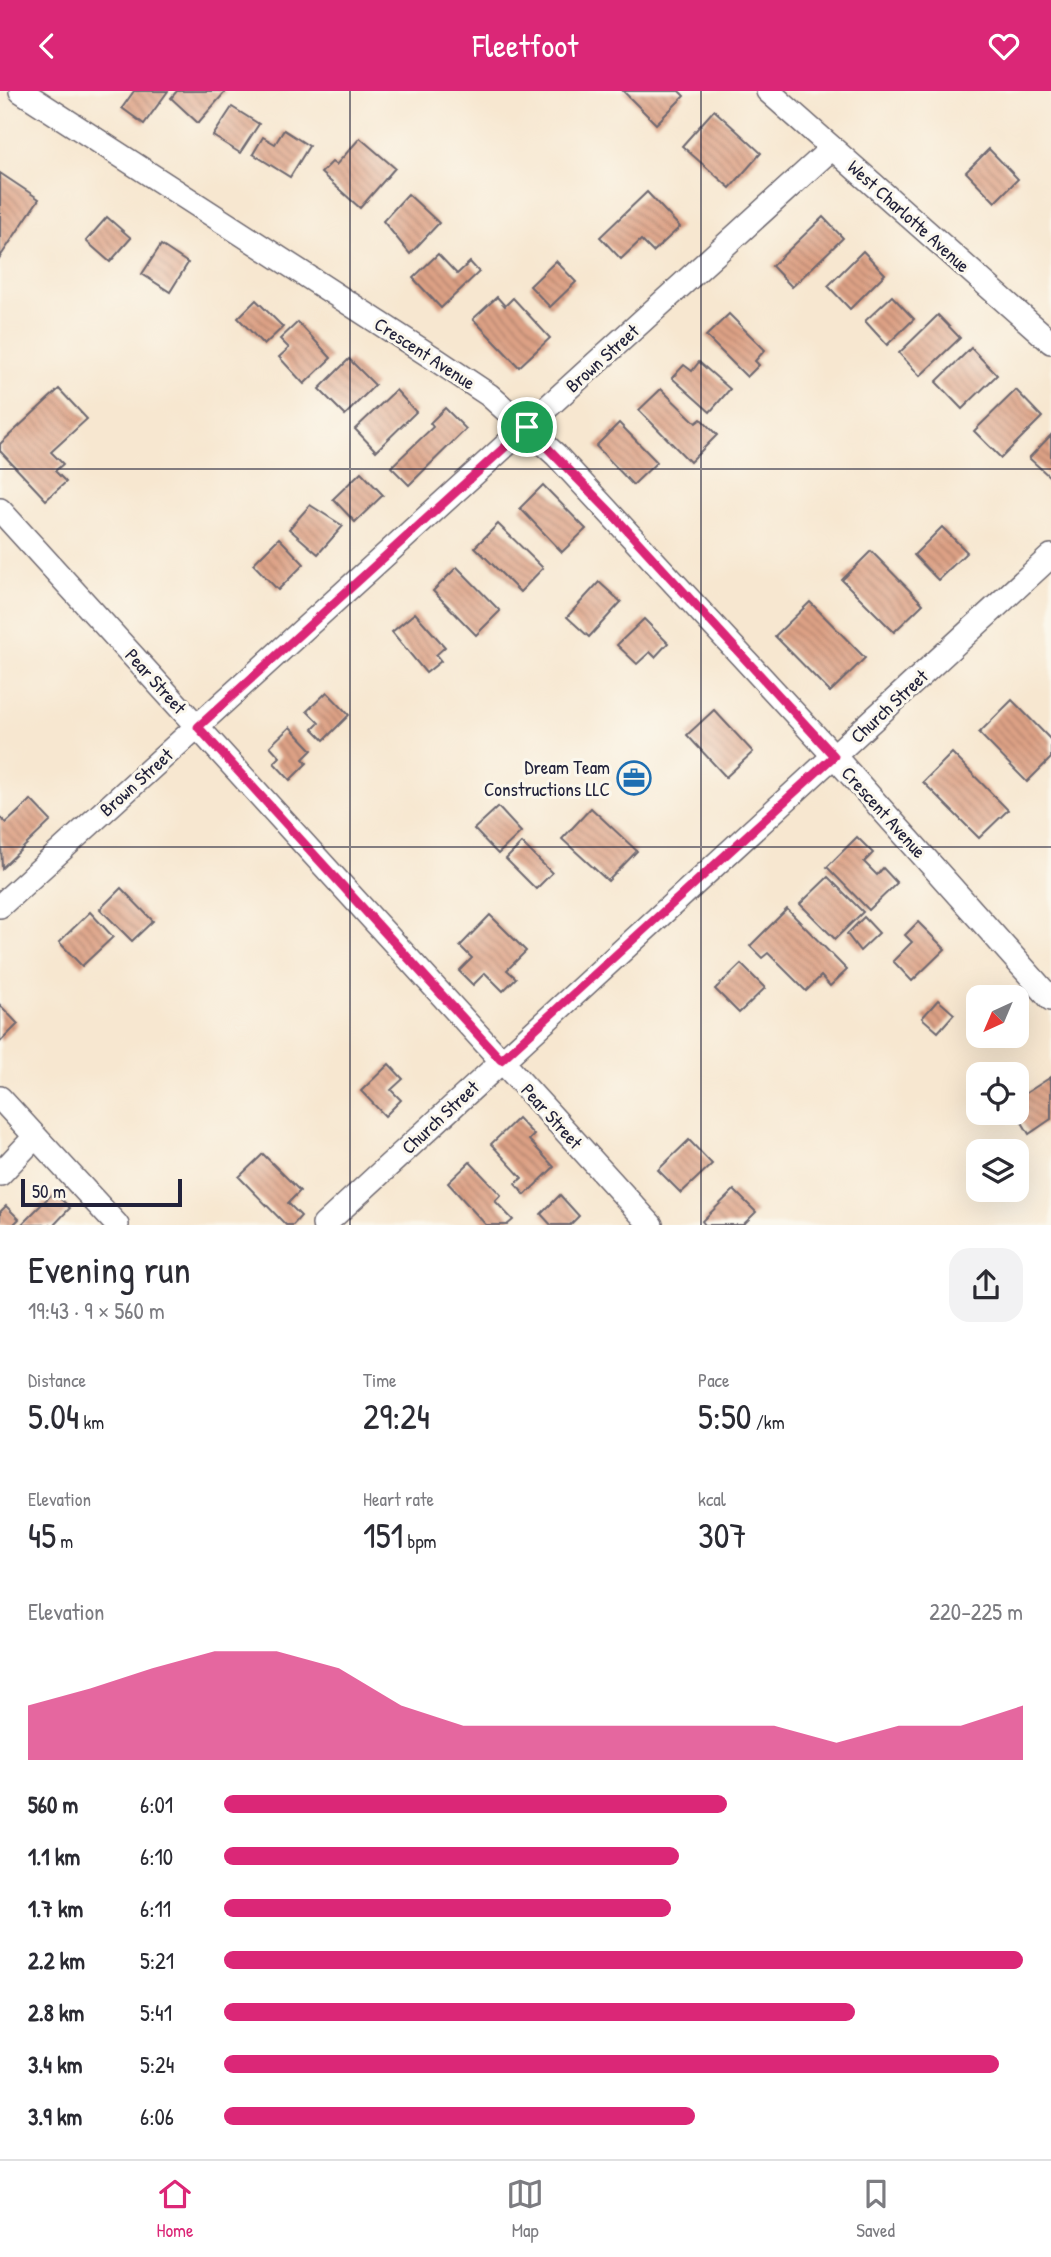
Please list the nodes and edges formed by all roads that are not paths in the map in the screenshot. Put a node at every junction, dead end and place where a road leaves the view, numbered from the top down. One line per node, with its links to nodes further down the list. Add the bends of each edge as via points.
1 (21, 91): 5 (street, Crescent Avenue, via 432,357)
2 (768, 91): 3 (street, West Charlotte Avenue)
3 (832, 148): 4 (street, West Charlotte Avenue); 5 (street, Brown Street)
4 (1051, 342)
5 (527, 427): 8 (street, Brown Street); 9 (street, Crescent Avenue)
6 (0, 510): 8 (street, Pear Street)
7 (1051, 556): 9 (street, Church Street)
8 (198, 727): 10 (street, Brown Street); 12 (street, Pear Street)
9 (834, 756): 11 (street, Crescent Avenue); 12 (street, Church Street)
10 (0, 906)
11 (1051, 999)
12 (501, 1060): 17 (street, Church Street); 18 (street, Pear Street)
13 (0, 1098): 14 (street)
14 (35, 1137): 15 (street); 16 (street)
15 (0, 1174)
16 (117, 1224)
17 (324, 1224)
18 (651, 1224)

